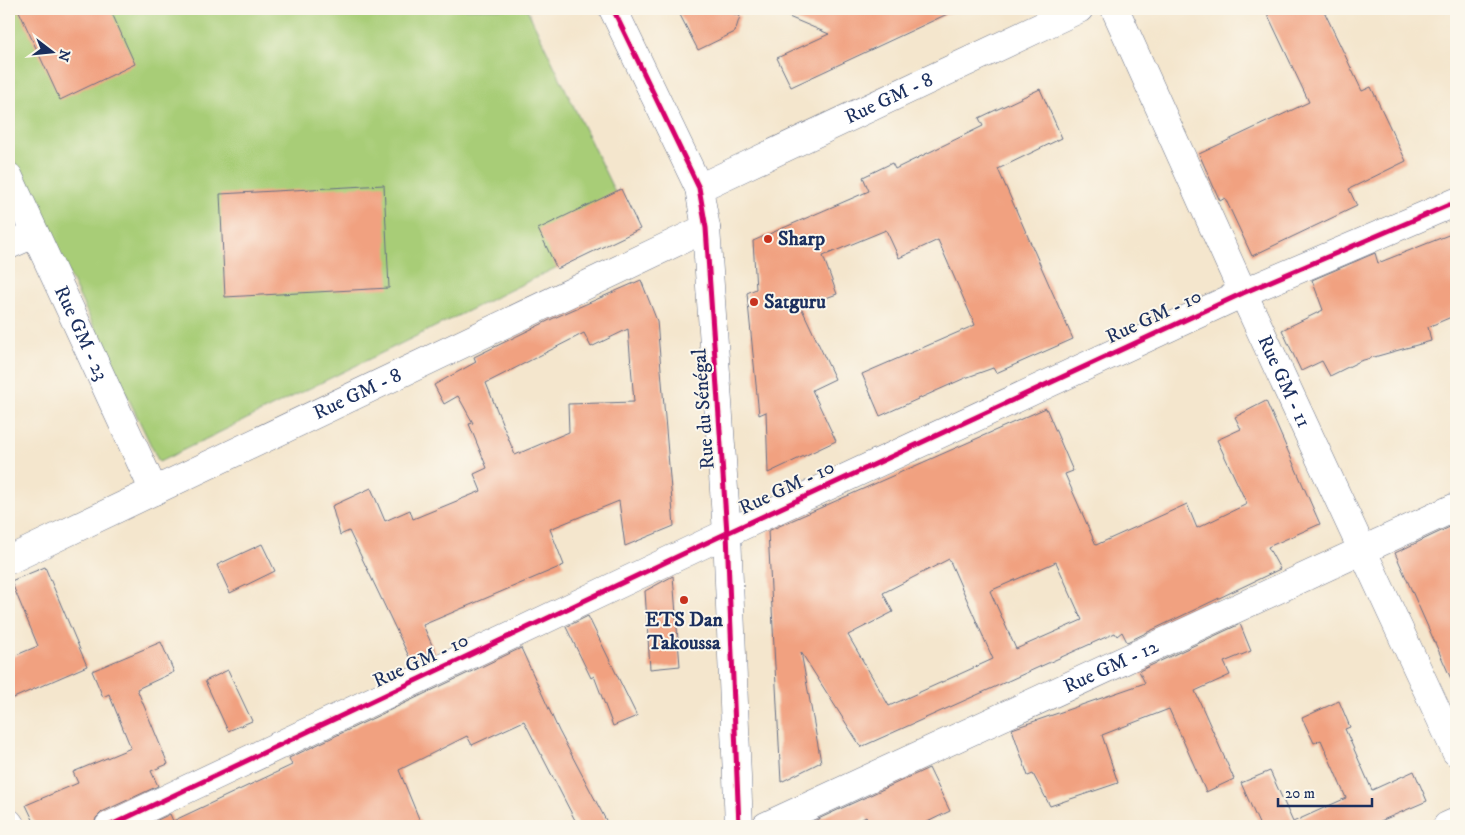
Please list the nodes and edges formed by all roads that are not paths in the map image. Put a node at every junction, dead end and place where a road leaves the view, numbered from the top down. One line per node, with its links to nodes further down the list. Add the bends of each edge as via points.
1 (614, 9): 5 (street, Rue du Sénégal)
2 (1079, 9): 5 (street, Rue GM - 8)
3 (1115, 9): 10 (street, Rue GM - 11)
4 (9, 177): 8 (street, Rue GM - 23)
5 (699, 188): 7 (street, Rue du Sénégal)
6 (1456, 202): 10 (street, Rue GM - 10)
7 (706, 228): 11 (street, Rue GM - 8); 13 (street, Rue du Sénégal)
8 (34, 234): 9 (street); 11 (street, Rue GM - 23)
9 (9, 245)
10 (1243, 293): 13 (street, Rue GM - 10); 14 (street, Rue GM - 11)
11 (154, 491): 15 (street, Rue GM - 8)
12 (1456, 507): 14 (street, Rue GM - 12)
13 (728, 532): 20 (street, Rue GM - 10); 21 (street, Rue du Sénégal)
14 (1362, 550): 16 (street, Rue GM - 11); 22 (street, Rue GM - 12)
15 (9, 560)
16 (1456, 752)
17 (1456, 822): 23 (street)
18 (9, 823): 19 (street)
19 (10, 826)
20 (109, 826)
21 (738, 826)
22 (766, 826)
23 (1447, 826)

